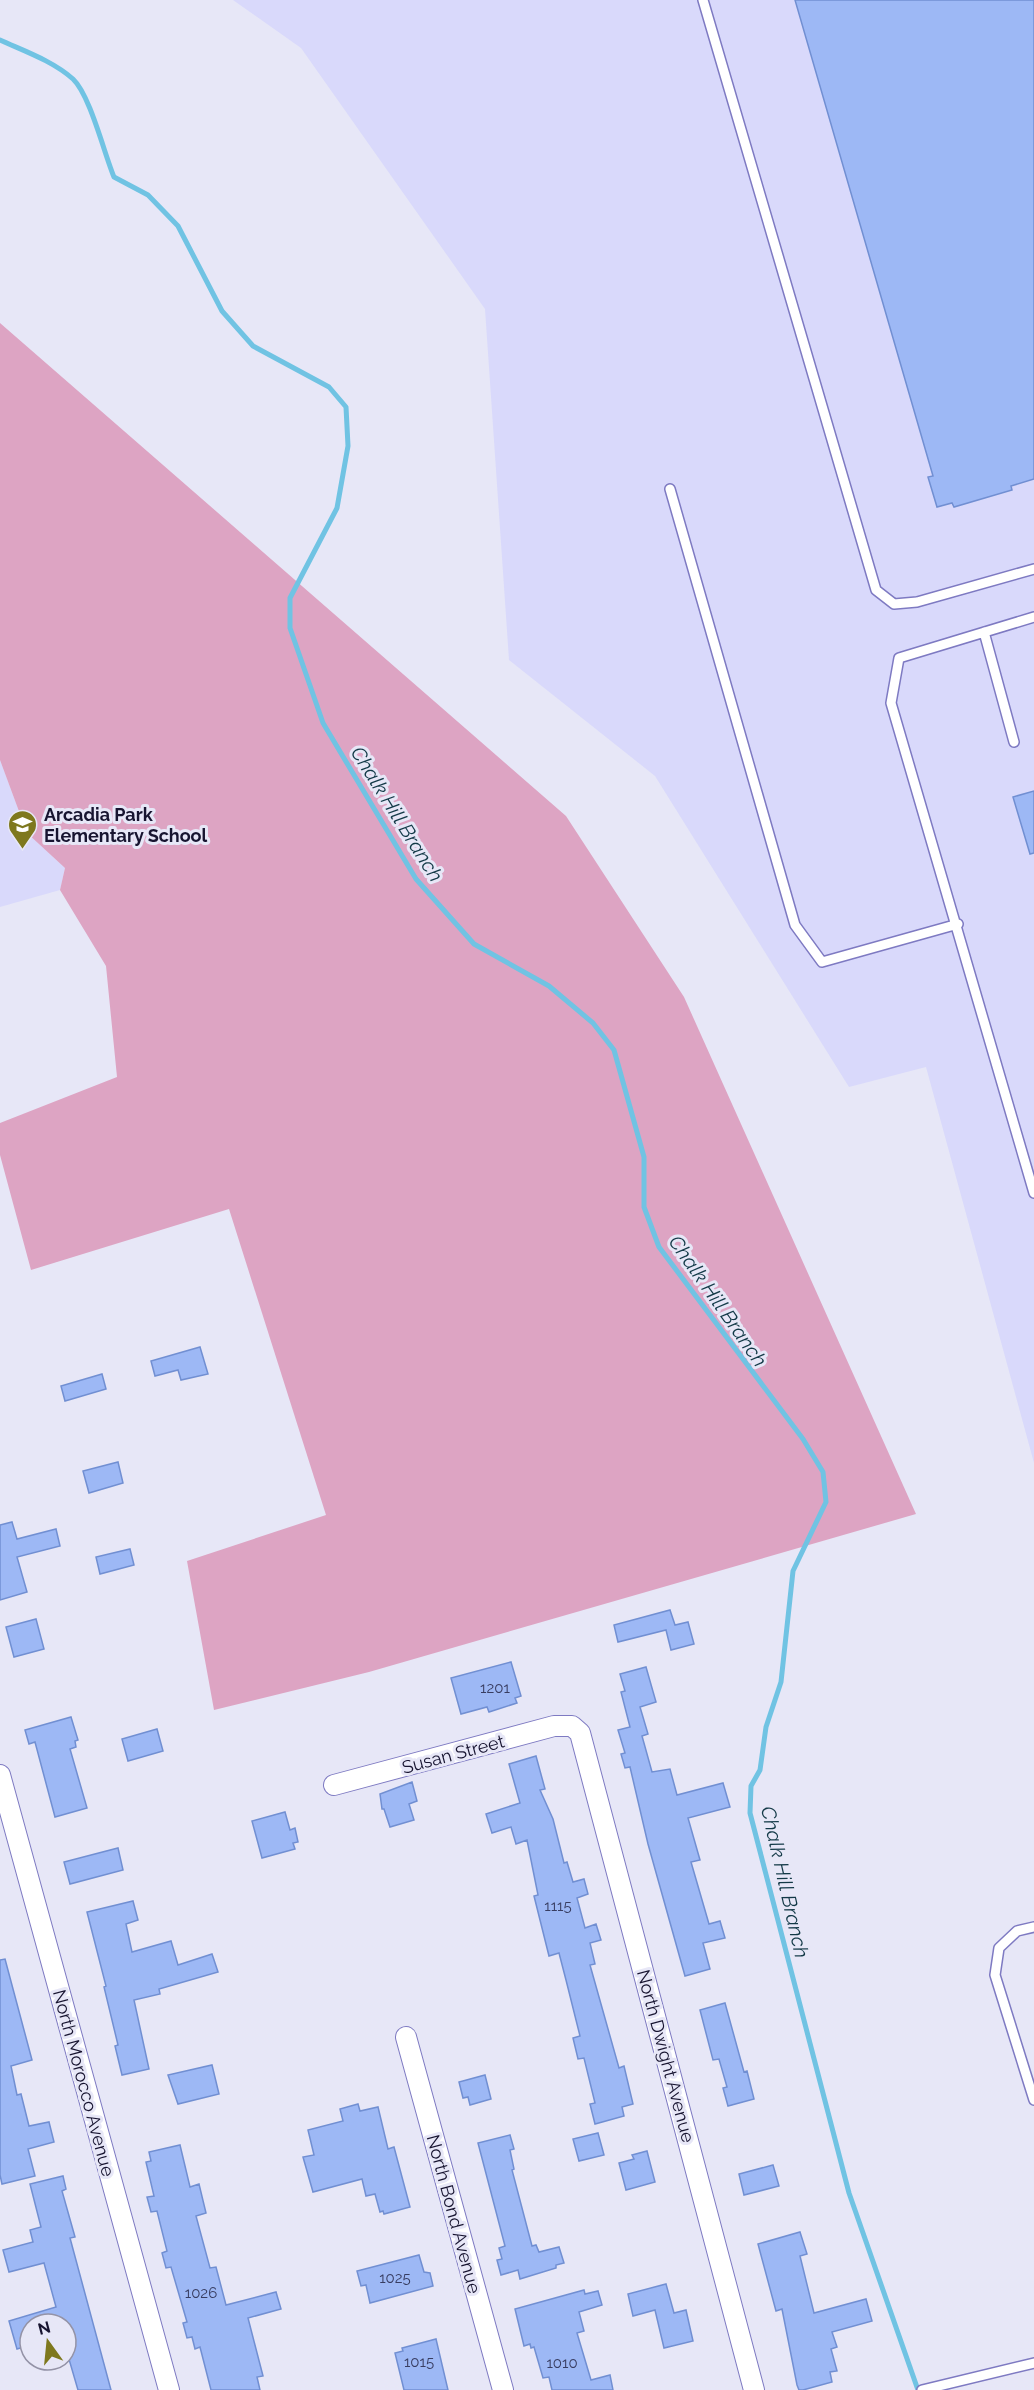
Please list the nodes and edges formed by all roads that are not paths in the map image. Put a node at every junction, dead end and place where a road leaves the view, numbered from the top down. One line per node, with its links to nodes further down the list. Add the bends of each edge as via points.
1 (703, 0): 3 (lane, via 876,590 894,604 917,602)
2 (670, 489): 7 (lane, via 795,925 822,962)
3 (1034, 569)
4 (1034, 617): 5 (lane)
5 (984, 632): 6 (lane); 7 (lane, via 899,658 891,703)
6 (1014, 742)
7 (958, 924): 8 (lane)
8 (1034, 1193)
9 (572, 1726): 11 (street, Susan Street, via 555,1726); 18 (street, North Dwight Avenue, via 583,1738)
10 (0, 1775): 16 (street, North Morocco Avenue)
11 (334, 1785)
12 (1034, 1927): 14 (lane, via 1017,1931 999,1948 995,1975)
13 (405, 2037): 17 (street, North Bond Avenue)
14 (1034, 2100)
15 (1034, 2362): 19 (lane)
16 (169, 2390)
17 (503, 2390)
18 (754, 2390)
19 (922, 2390)

